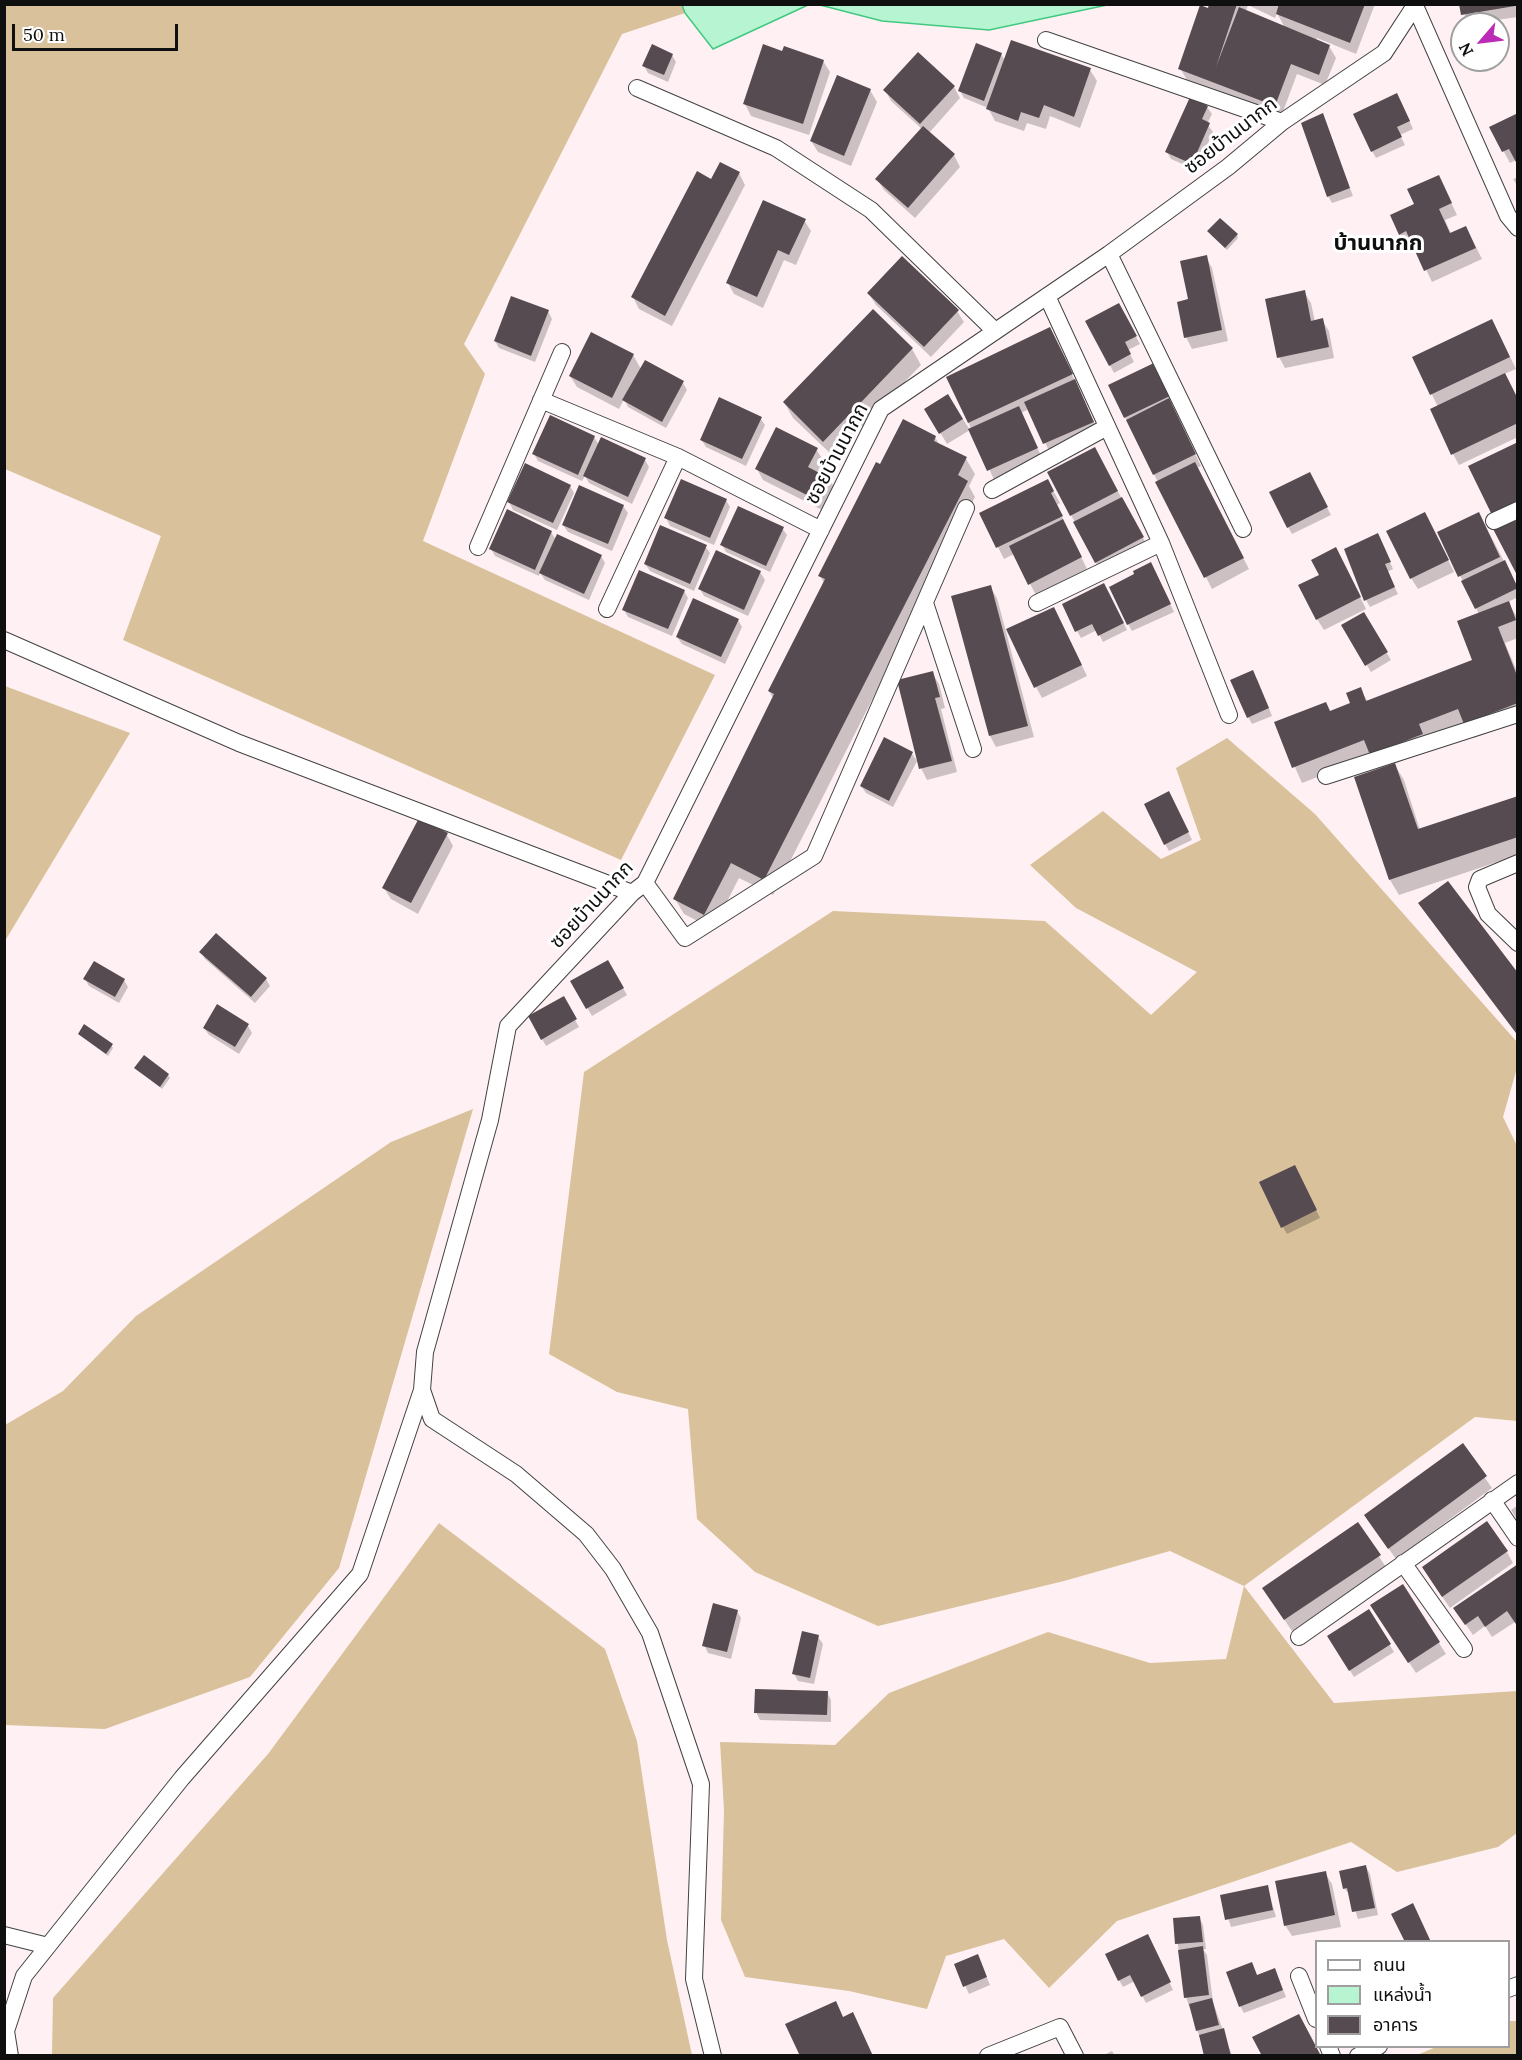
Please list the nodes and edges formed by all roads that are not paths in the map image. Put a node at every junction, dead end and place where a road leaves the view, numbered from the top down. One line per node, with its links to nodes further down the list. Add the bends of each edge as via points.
1 (1416, 6): 4 (street, ซอยบ้านนากก, via 1383,53); 5 (street, via 1508,216)
2 (1046, 40): 4 (street)
3 (637, 88): 8 (street, via 776,148 871,210)
4 (1282, 122): 6 (street, ซอยบ้านนากก, via 1228,167)
5 (1518, 228)
6 (1109, 254): 7 (street, ซอยบ้านนากก); 17 (street)
7 (1047, 296): 8 (street, ซอยบ้านนากก); 11 (street)
8 (995, 331): 18 (street, ซอยบ้านนากก, via 881,409)
9 (562, 352): 10 (street)
10 (541, 400): 12 (street); 20 (street)
11 (1107, 427): 13 (street); 19 (street)
12 (678, 456): 18 (street); 23 (street)
13 (992, 490)
14 (966, 508): 21 (street)
15 (1518, 510): 16 (street)
16 (1494, 521)
17 (1243, 529)
18 (821, 530): 30 (street, ซอยบ้านนากก)
19 (1161, 543): 22 (street); 26 (street)
20 (477, 547)
21 (925, 603): 27 (street); 30 (street, via 814,856 685,938)
22 (1037, 603)
23 (607, 609)
24 (4, 640): 30 (street, via 239,743)
25 (1518, 714): 28 (street)
26 (1229, 715)
27 (973, 749)
28 (1326, 776)
29 (1518, 863): 31 (street, via 1480,879 1477,887 1488,914)
30 (638, 888): 32 (street, ซอยบ้านนากก, via 508,1026 490,1120 425,1352)
31 (1518, 943)
32 (422, 1390): 40 (street, via 360,1574 182,1778); 45 (street, via 432,1419 516,1474 586,1534 613,1569 650,1633 701,1784 694,1979)
33 (1518, 1483): 34 (street)
34 (1492, 1500): 35 (street); 36 (street)
35 (1518, 1539)
36 (1403, 1563): 37 (street); 38 (street)
37 (1299, 1637)
38 (1464, 1648)
39 (4, 1935): 40 (street)
40 (48, 1946): 44 (street, via 24,1976 6,2031)
41 (1299, 1976): 42 (street)
42 (1315, 2014)
43 (1374, 2048): 48 (street)
44 (10, 2055)
45 (713, 2055)
46 (988, 2055): 47 (street, via 1060,2027)
47 (1075, 2055)
48 (1358, 2055)

